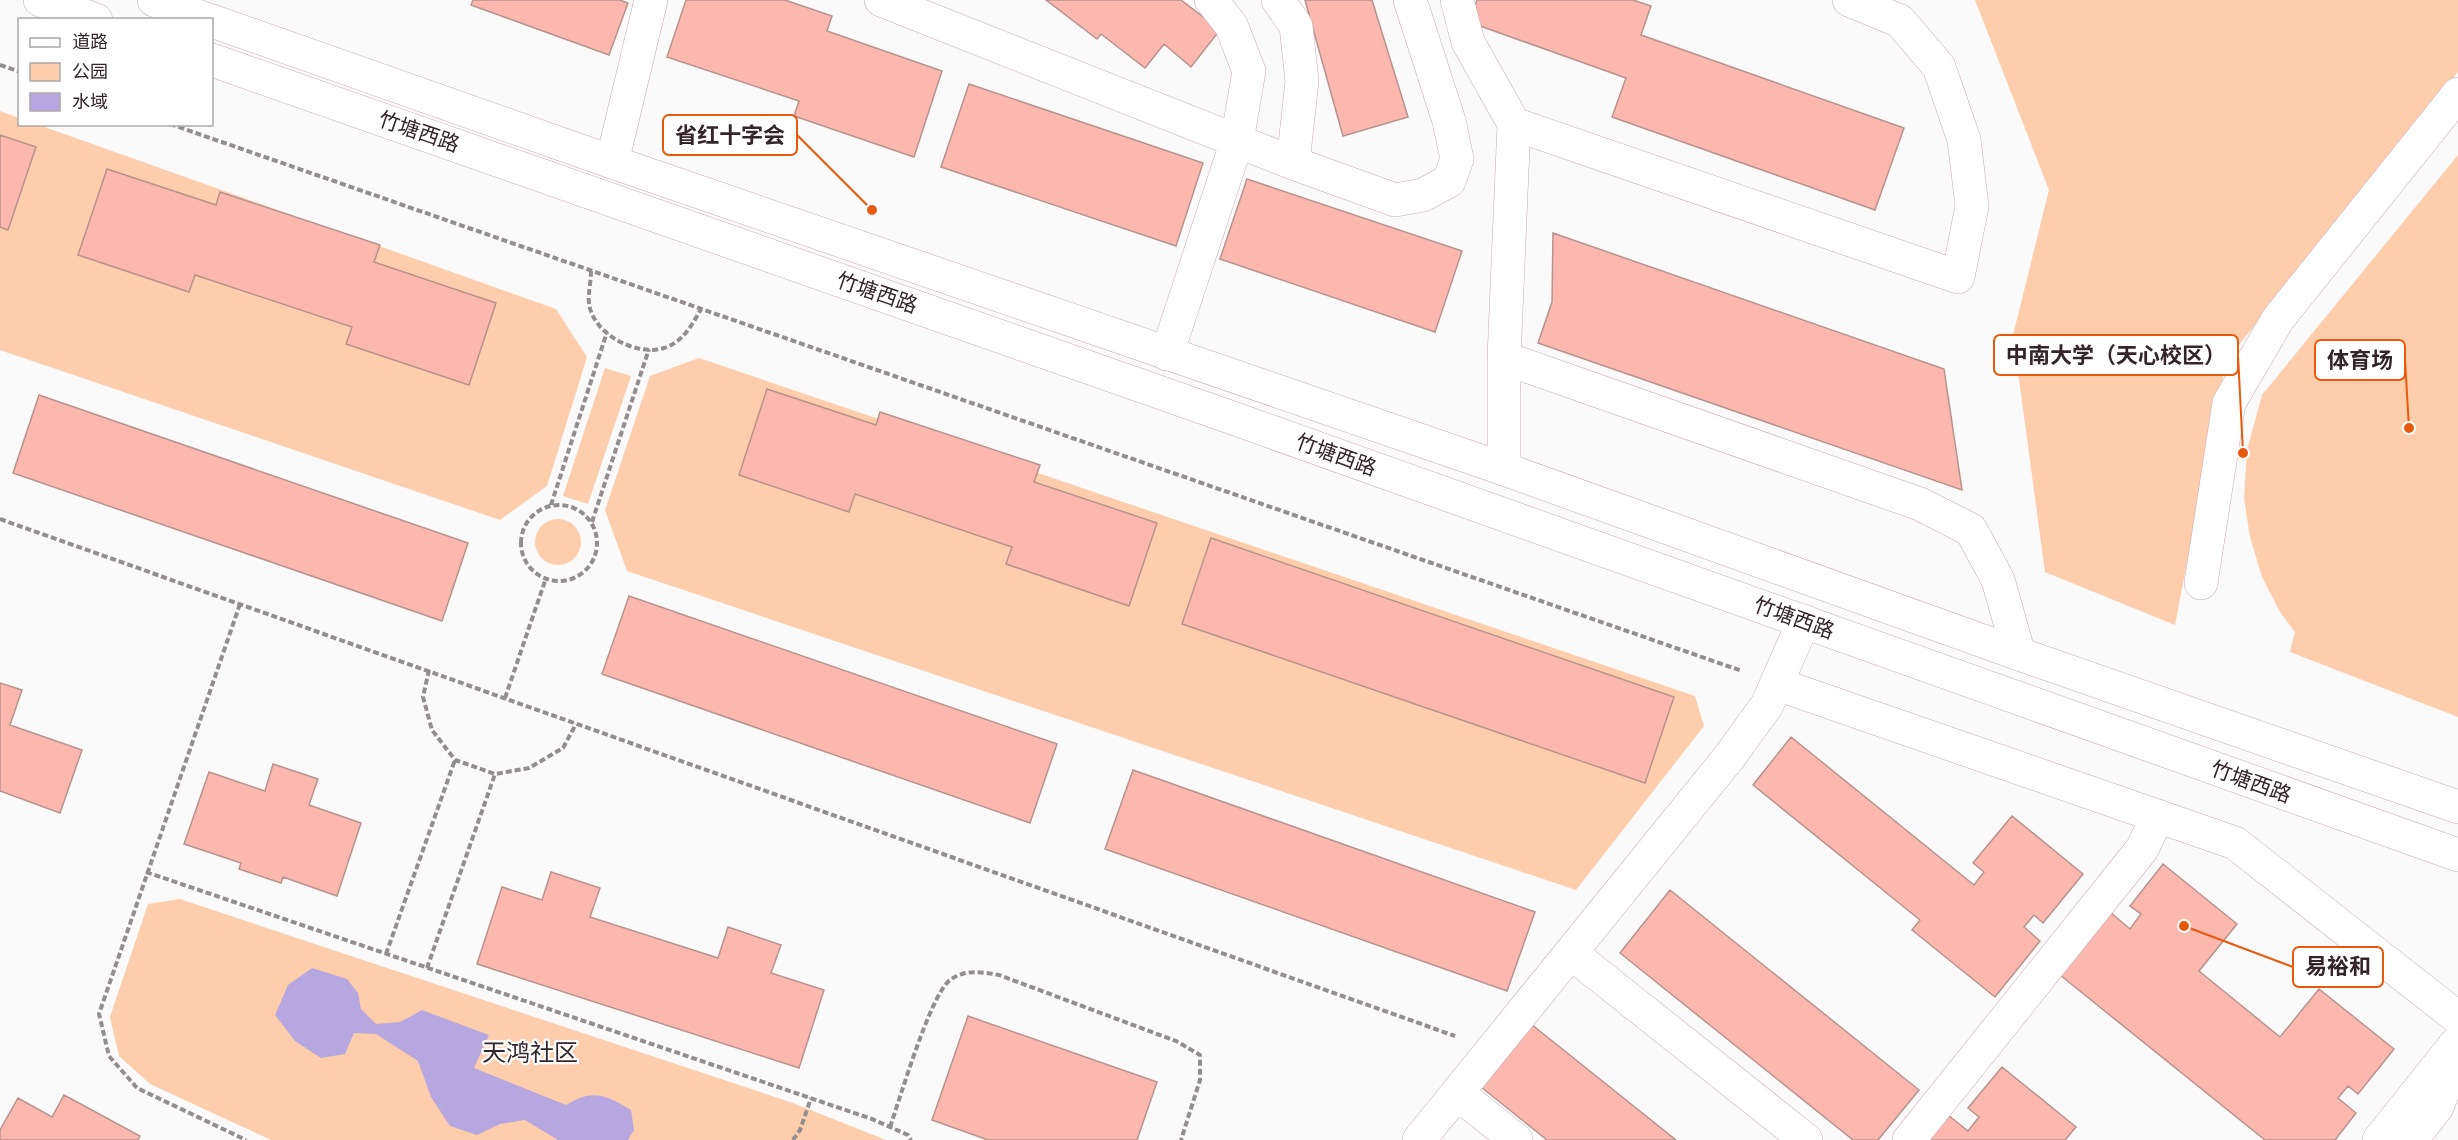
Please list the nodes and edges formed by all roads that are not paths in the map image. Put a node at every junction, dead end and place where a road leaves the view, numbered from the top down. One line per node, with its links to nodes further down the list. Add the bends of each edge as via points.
1 (40, 0): 11 (main road)
2 (154, 0): 12 (main road, 竹塘西路)
3 (216, 0): 13 (main road)
4 (651, 0): 19 (main road)
5 (881, 0): 18 (main road)
6 (1211, 0): 18 (main road, via 1232,25 1249,71)
7 (1278, 0): 20 (main road, via 1296,26 1302,81)
8 (1410, 0): 20 (main road, via 1449,121 1457,159 1449,181 1423,195 1395,200)
9 (1457, 0): 17 (main road, via 1468,42)
10 (1849, 0): 17 (main road, via 1900,21 1939,67 1964,140 1972,207 1958,277)
11 (90, 18)
12 (204, 18)
13 (210, 18)
14 (213, 21): 19 (main road, 竹塘西路)
15 (213, 60): 25 (main road, 竹塘西路)
16 (2458, 93): 24 (main road, via 2278,319 2229,403)
17 (1514, 124): 22 (main road)
18 (1237, 141): 20 (main road); 21 (main road)
19 (612, 162): 21 (main road, 竹塘西路)
20 (1293, 163)
21 (1167, 354): 23 (main road, 竹塘西路)
22 (1504, 358): 23 (main road); 26 (main road, via 1920,504 1971,530 1998,580)
23 (1504, 469): 26 (main road, 竹塘西路)
24 (2201, 583)
25 (1804, 621): 27 (main road); 30 (main road, 竹塘西路)
26 (2019, 654): 28 (main road, 竹塘西路)
27 (1777, 684): 29 (main road); 31 (main road, via 1767,705 1730,756)
28 (2458, 807)
29 (2158, 816): 32 (main road, via 2235,843); 39 (main road, via 2142,849)
30 (2458, 855)
31 (1571, 953): 35 (main road); 38 (main road)
32 (2458, 1018)
33 (2458, 1041): 40 (main road)
34 (2458, 1054): 41 (main road, via 2437,1107)
35 (1457, 1093): 36 (main road); 37 (main road)
36 (1419, 1140)
37 (1516, 1140)
38 (1806, 1140)
39 (1909, 1140)
40 (2379, 1140)
41 (2411, 1140)

